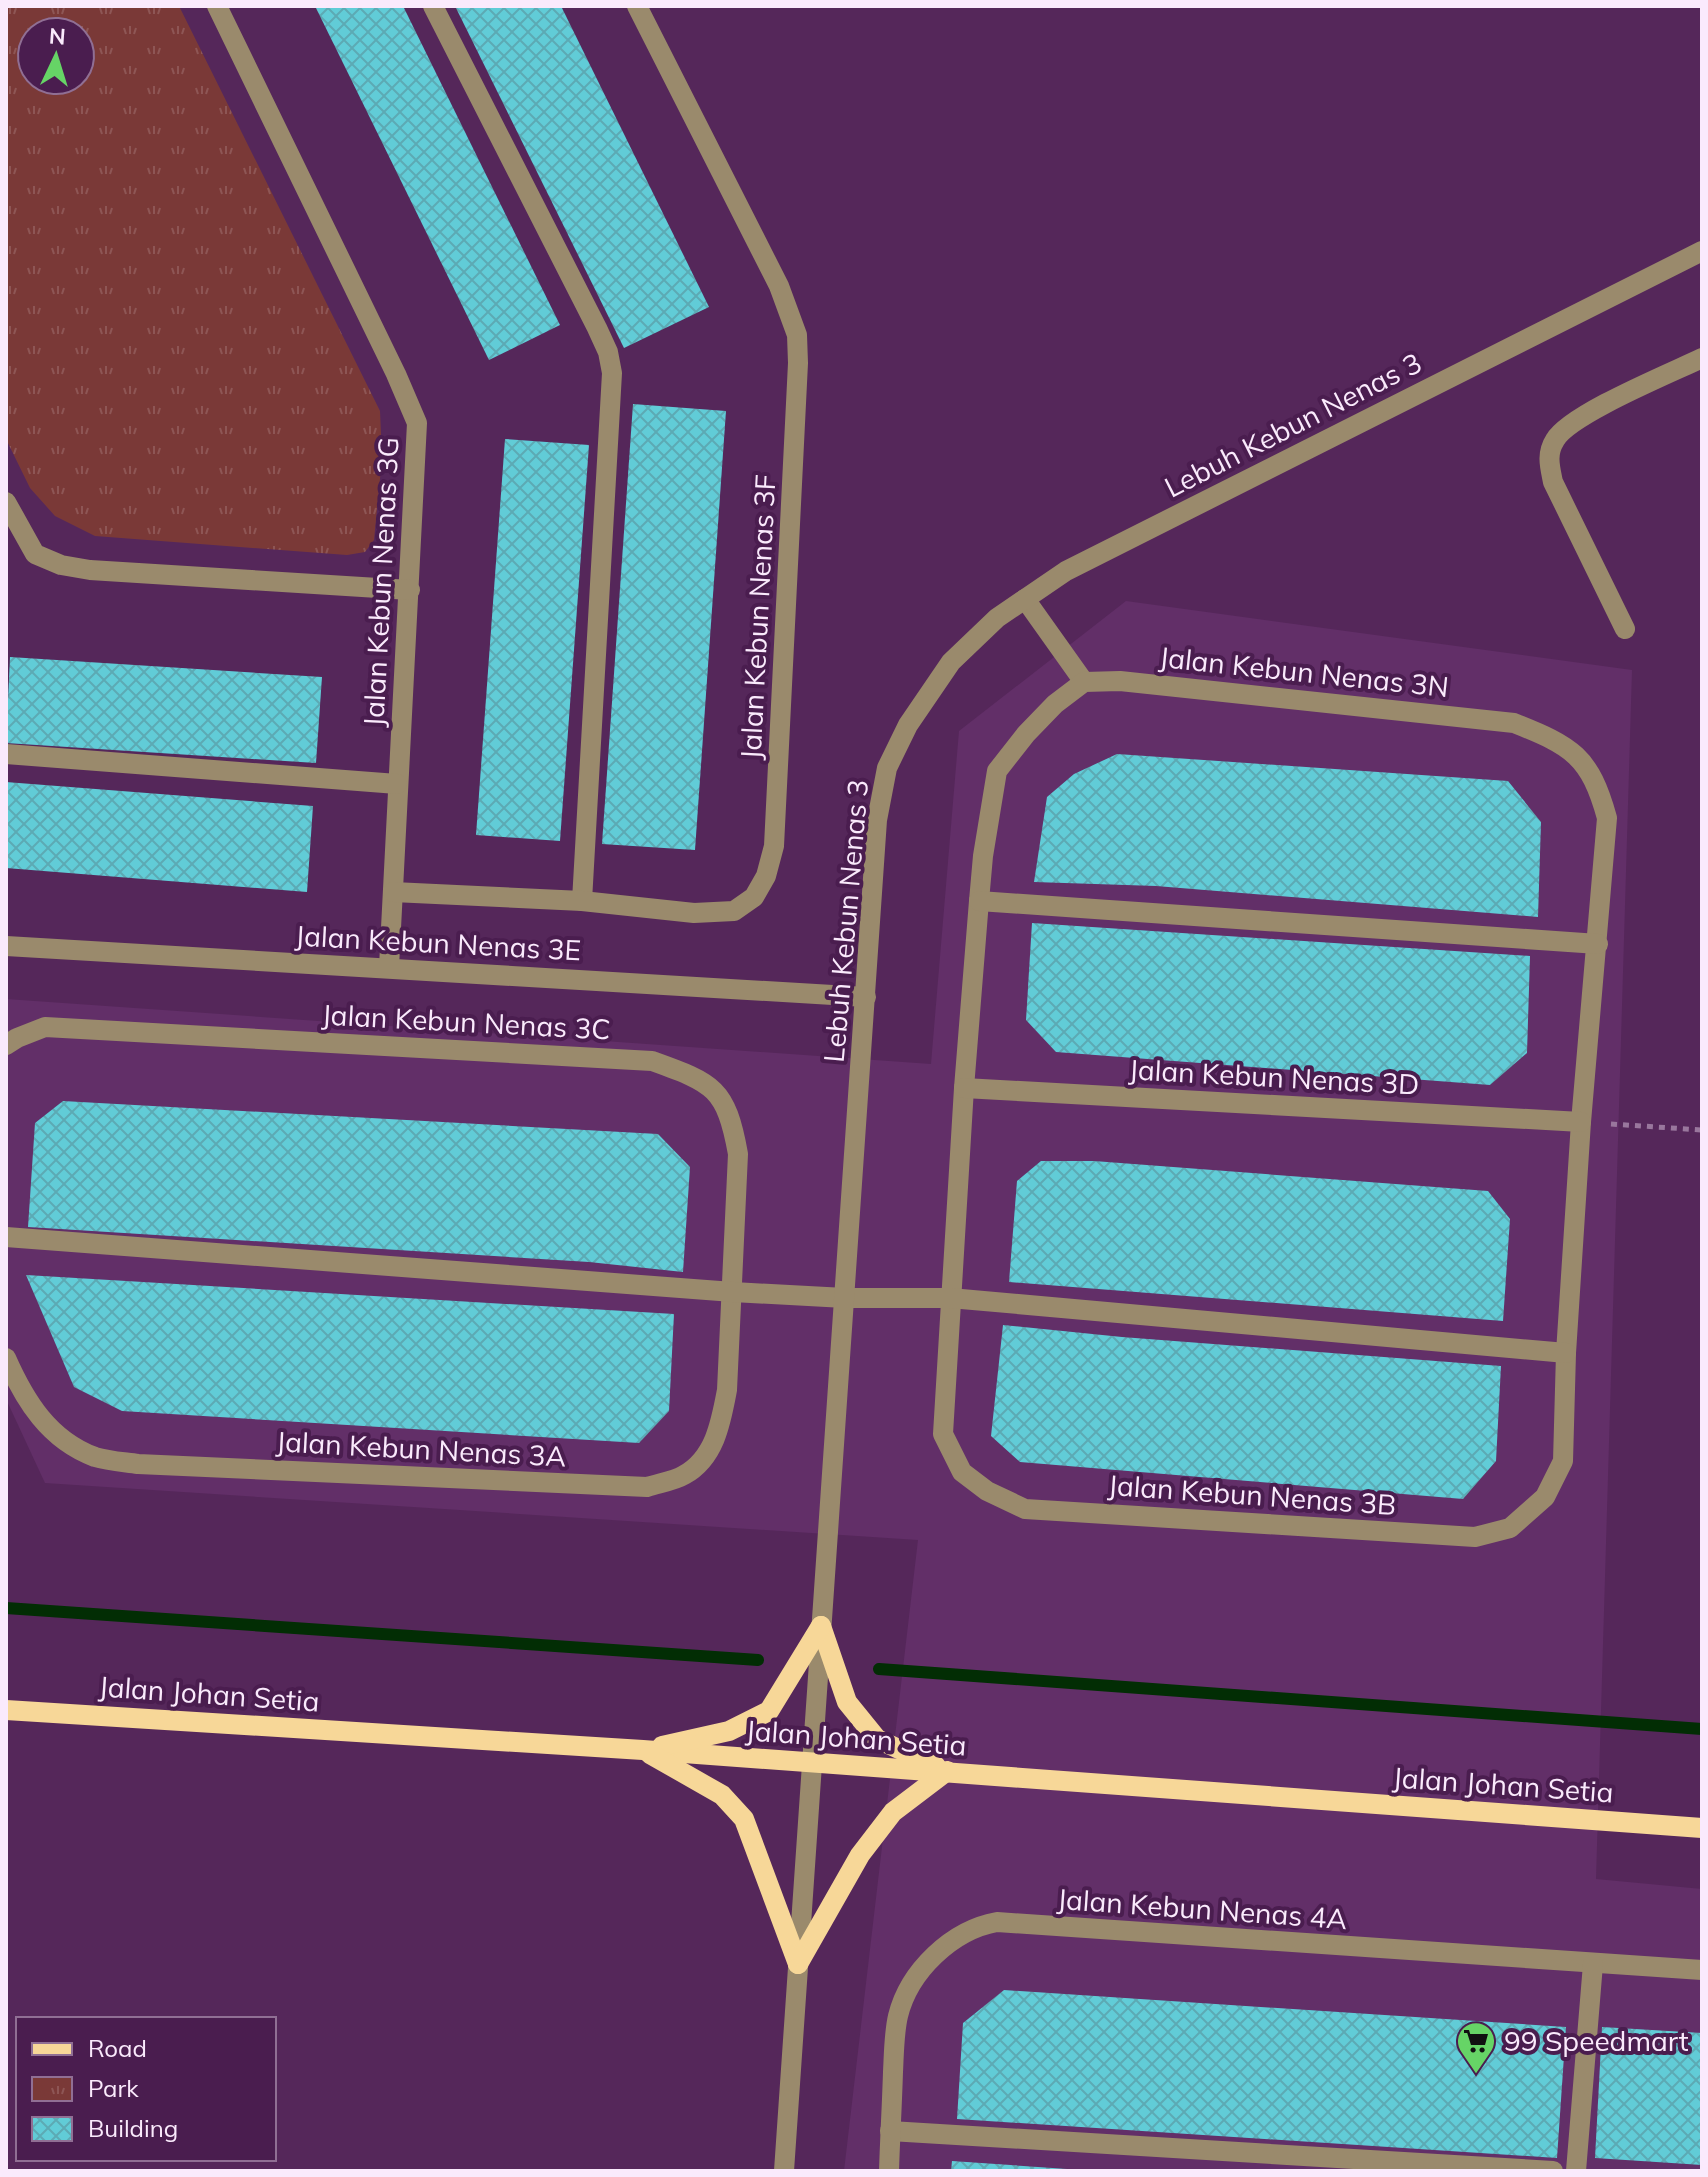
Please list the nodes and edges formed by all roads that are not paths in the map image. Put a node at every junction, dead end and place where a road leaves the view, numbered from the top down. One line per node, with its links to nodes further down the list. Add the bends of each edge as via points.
1 (217, 6): 7 (street, Jalan Kebun Nenas 3G, via 413,409 418,439)
2 (433, 6): 14 (street, via 597,328 612,373)
3 (637, 6): 14 (street, Jalan Kebun Nenas 3F, via 779,286 797,335 774,846 754,897 734,911 694,913)
4 (1702, 251): 8 (street, Lebuh Kebun Nenas 3, via 1066,571)
5 (1702, 358): 9 (street, via 1583,417 1556,438 1548,457 1553,482)
6 (6, 502): 7 (street, via 35,554 61,565)
7 (410, 590): 12 (street, Jalan Kebun Nenas 3G)
8 (1025, 599): 10 (street); 19 (street, Lebuh Kebun Nenas 3, via 951,662 908,725 887,768 877,820)
9 (1625, 629)
10 (1084, 682): 15 (street, via 1055,704 997,771); 16 (street, Jalan Kebun Nenas 3N, via 1160,684 1514,723 1549,737 1581,757 1598,785 1607,818)
11 (6, 754): 12 (street)
12 (397, 784): 13 (street, Jalan Kebun Nenas 3G)
13 (393, 892): 14 (street, Jalan Kebun Nenas 3F); 18 (street, Jalan Kebun Nenas 3G)
14 (582, 901)
15 (979, 901): 16 (street); 21 (street)
16 (1598, 944): 22 (street, Jalan Kebun Nenas 3N)
17 (6, 946): 18 (street, Jalan Kebun Nenas 3E)
18 (389, 967): 19 (street, Jalan Kebun Nenas 3E)
19 (866, 997): 25 (street, Lebuh Kebun Nenas 3)
20 (6, 1045): 24 (street, Jalan Kebun Nenas 3C, via 45,1027 652,1061 715,1090 731,1117 738,1154)
21 (964, 1088): 22 (street, Jalan Kebun Nenas 3D); 26 (street, Jalan Kebun Nenas 3B)
22 (1581, 1122): 27 (street, Jalan Kebun Nenas 3B)
23 (6, 1237): 24 (street)
24 (733, 1292): 25 (street); 28 (street, Jalan Kebun Nenas 3A, via 719,1429 708,1453 685,1475 647,1487 98,1458 70,1446 45,1424 22,1395)
25 (845, 1298): 26 (street); 29 (street, Lebuh Kebun Nenas 3)
26 (950, 1298): 27 (street); 27 (street, Jalan Kebun Nenas 3B, via 943,1434 962,1472 1025,1509 1475,1537 1510,1528 1545,1497 1563,1461)
27 (1566, 1353)
28 (6, 1358)
29 (821, 1626): 31 (main road, via 769,1711 729,1731); 32 (street, Lebuh Kebun Nenas 3); 33 (main road, via 847,1702 877,1739)
30 (6, 1710): 31 (main road, Jalan Johan Setia)
31 (643, 1750): 32 (main road, Jalan Johan Setia); 35 (main road, via 722,1795 744,1819)
32 (811, 1764): 33 (main road, Jalan Johan Setia); 35 (street, Lebuh Kebun Nenas 3)
33 (947, 1771): 34 (main road, Jalan Johan Setia); 35 (main road, via 893,1812 860,1855)
34 (1702, 1828)
35 (798, 1964): 39 (street, Lebuh Kebun Nenas 3)
36 (1593, 1964): 37 (street, Jalan Kebun Nenas 4A); 38 (street, Jalan Kebun Nenas 4A, via 997,1922 976,1926 928,1963 898,2015); 42 (street)
37 (1702, 1970)
38 (890, 2131): 40 (street, Jalan Kebun Nenas 4A); 41 (street)
39 (784, 2171)
40 (889, 2171)
41 (1553, 2171)
42 (1576, 2171)

